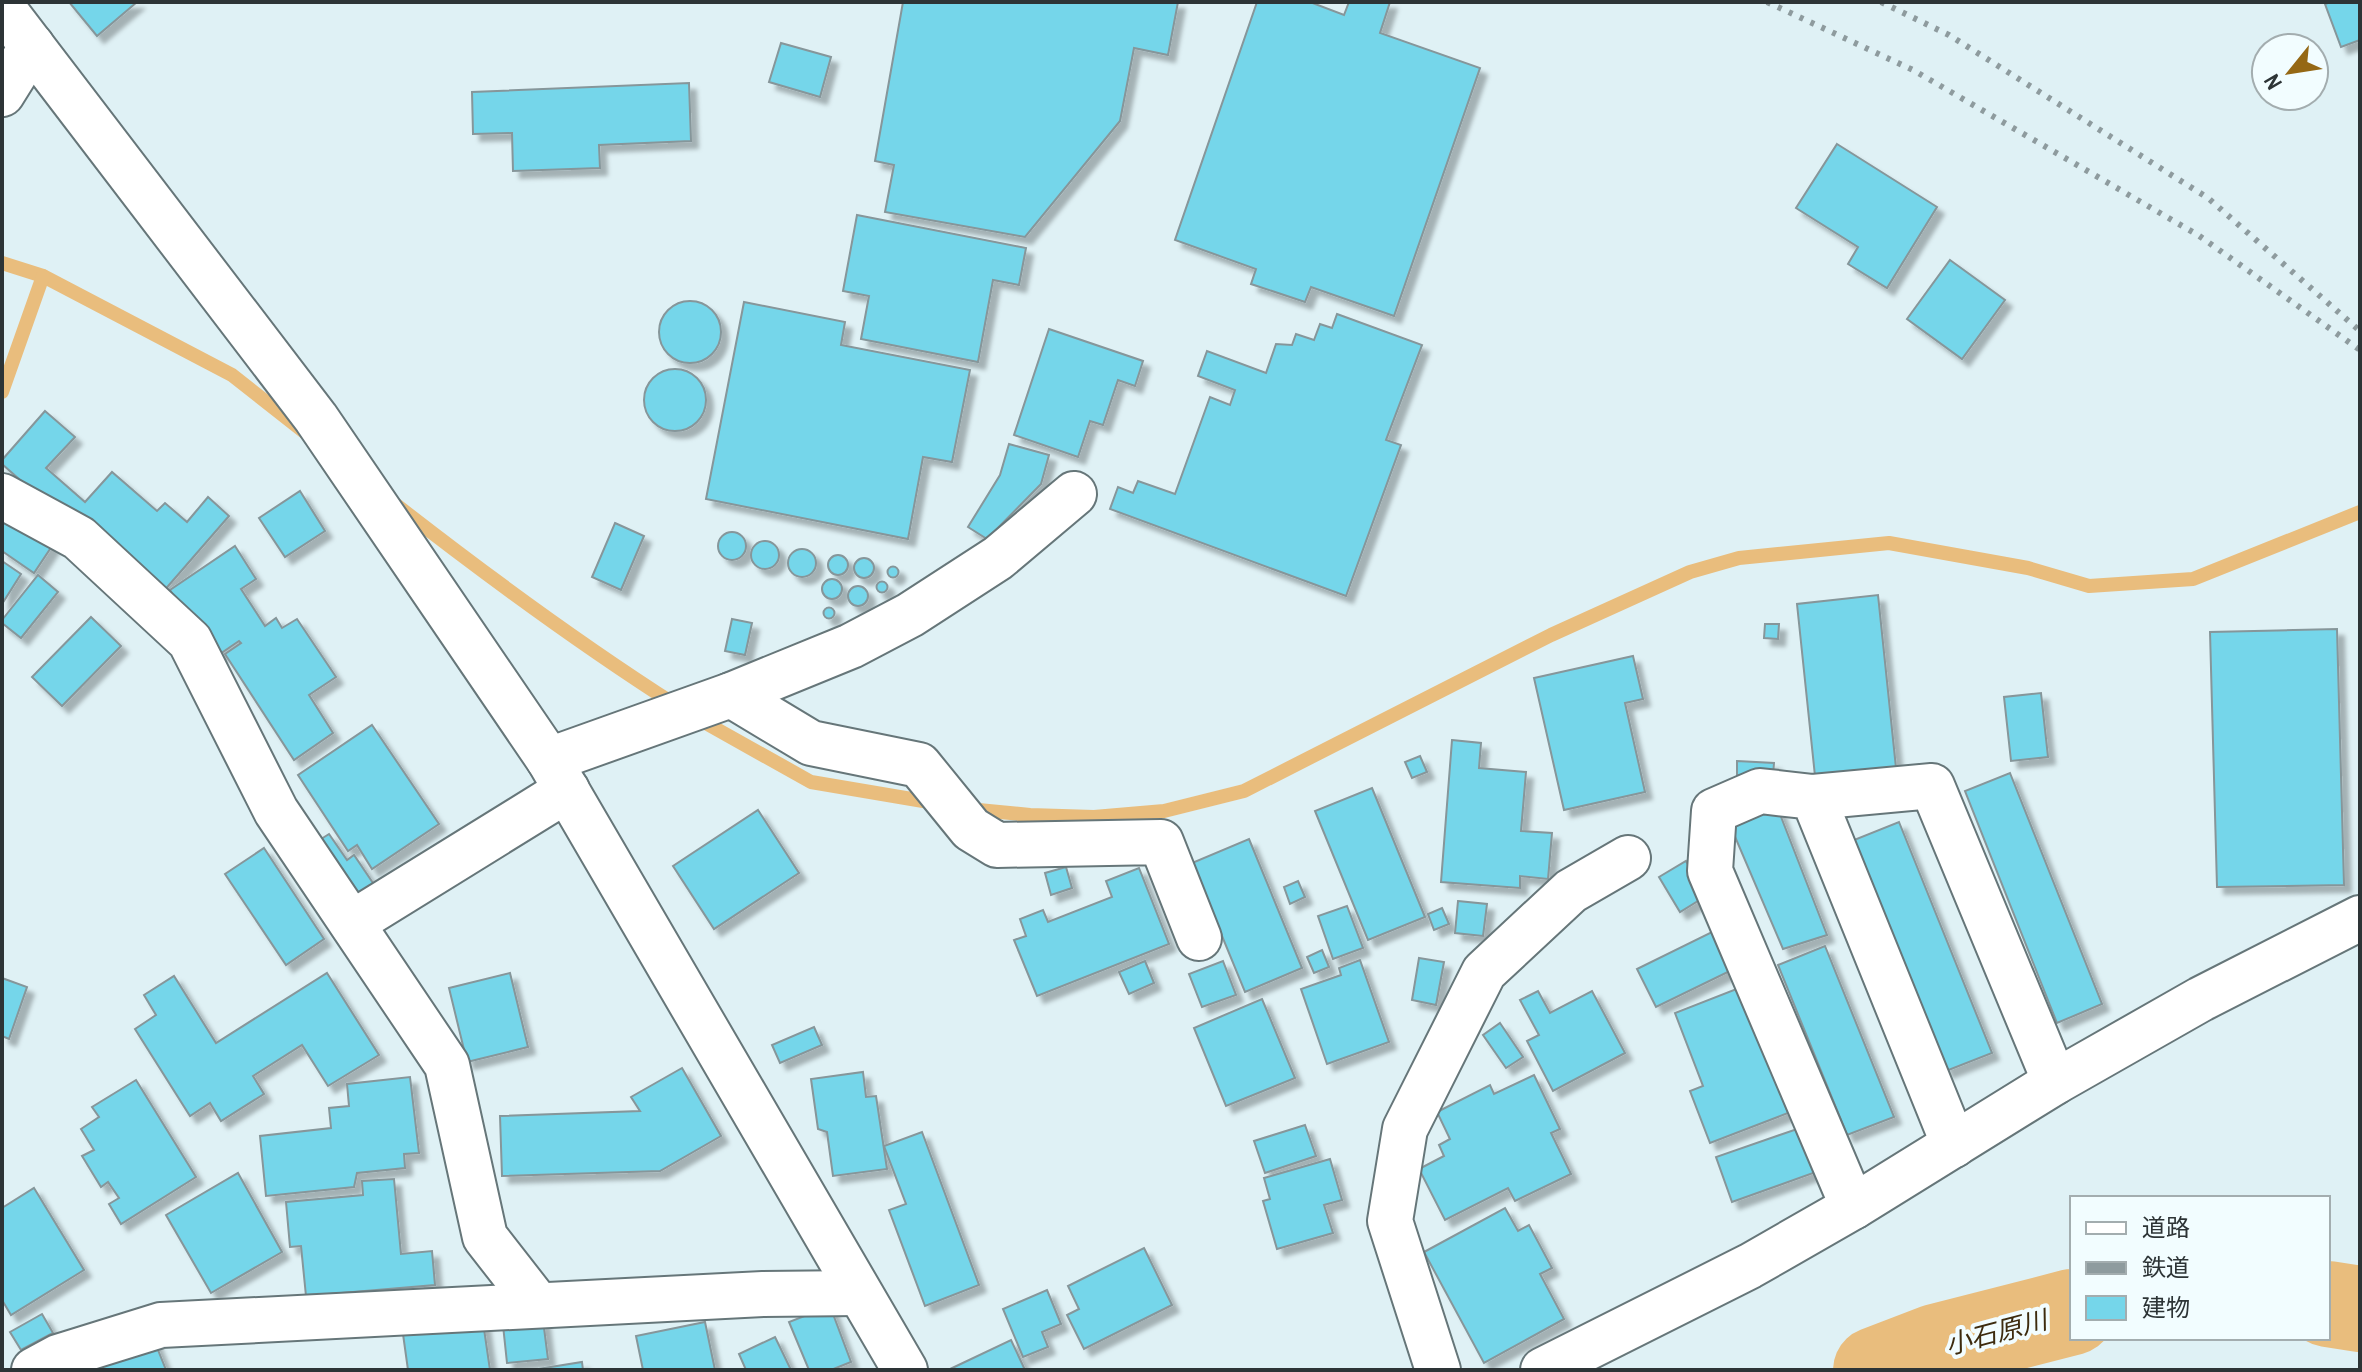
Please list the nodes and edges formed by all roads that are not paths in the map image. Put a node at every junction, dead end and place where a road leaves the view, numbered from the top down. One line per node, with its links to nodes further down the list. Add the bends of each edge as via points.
1 (2, 7): 2 (street)
2 (32, 46): 3 (street); 7 (street, via 316,418)
3 (2, 94)
4 (1074, 494): 6 (street, via 998,558 910,615 851,646)
5 (2, 496): 11 (street, via 79,538 190,641 276,811)
6 (731, 695): 7 (street, via 646,726); 12 (street, via 811,743 919,765 971,829 997,845 1161,842)
7 (558, 775): 11 (street); 16 (street)
8 (1813, 797): 13 (street, via 1932,786); 14 (street); 15 (street, via 1760,791 1714,811 1710,871)
9 (1628, 858): 20 (street, via 1571,891 1484,972 1405,1129 1390,1221)
10 (2360, 918): 13 (street)
11 (352, 923): 17 (street, via 447,1065 485,1237)
12 (1199, 938)
13 (2055, 1082): 14 (street)
14 (1954, 1145): 15 (street)
15 (1853, 1207): 21 (street, via 1750,1266)
16 (859, 1293): 17 (street); 19 (street)
17 (538, 1305): 18 (street, via 161,1325 58,1357)
18 (34, 1370)
19 (905, 1370)
20 (1438, 1370)
21 (1543, 1370)

